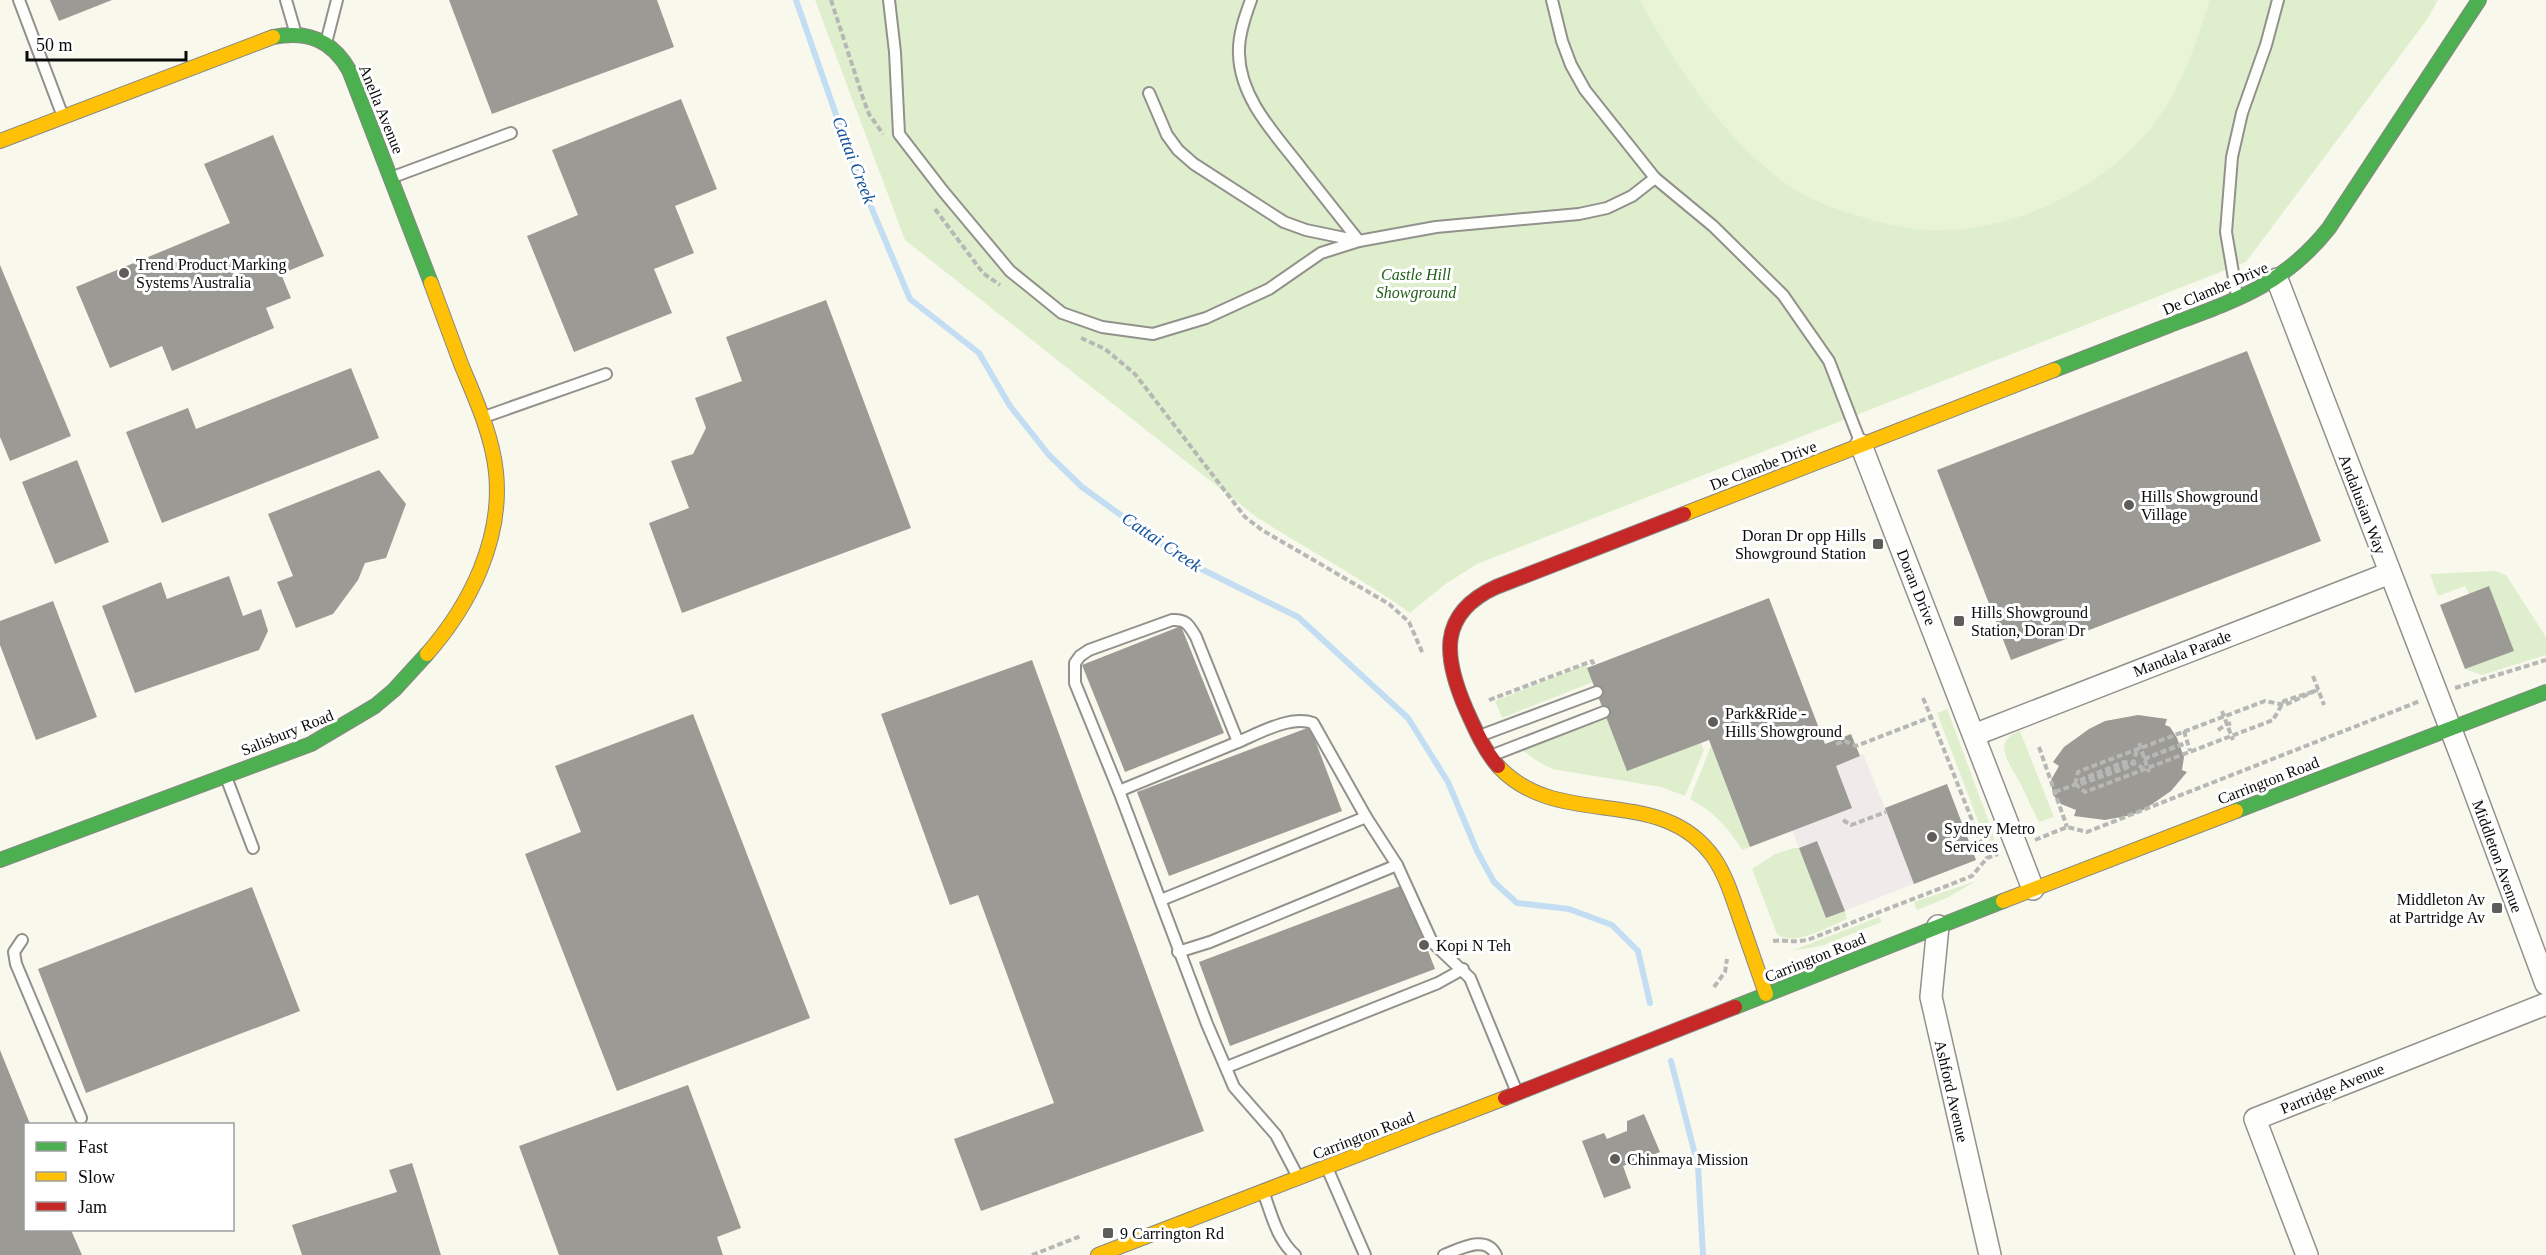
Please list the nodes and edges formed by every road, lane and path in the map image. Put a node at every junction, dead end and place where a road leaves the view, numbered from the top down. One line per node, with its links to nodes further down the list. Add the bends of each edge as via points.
1 (19, 0): 13 (lane)
2 (286, 0): 10 (lane)
3 (337, 0): 11 (lane)
4 (831, 0): 15 (path, via 869,114)
5 (889, 0): 20 (lane, via 899,134 1010,271 1062,313 1102,327 1153,334 1216,313 1269,289 1321,253)
6 (1251, 0): 20 (lane, via 1239,53 1243,80 1273,131)
7 (1552, 0): 18 (lane, Doran Drive, via 1562,41 1585,90)
8 (2278, 0): 23 (lane, via 2232,157 2226,232)
9 (2479, 0): 21 (street, De Clambe Drive, via 2329,228 2305,258)
10 (295, 34): 11 (street, Anella Avenue); 13 (street, Anella Avenue, via 267,38)
11 (326, 43): 17 (street, Anella Avenue, via 343,57)
12 (1149, 93): 20 (lane, via 1167,135 1194,164 1284,222)
13 (63, 117): 16 (street, Anella Avenue)
14 (511, 133): 17 (lane)
15 (888, 140)
16 (0, 141)
17 (392, 177): 26 (street, Anella Avenue)
18 (1655, 178): 20 (lane, via 1632,196 1607,208 1579,214 1436,228); 27 (lane, Doran Drive, via 1713,226 1783,295 1829,361)
19 (930, 203): 22 (path, via 982,273)
20 (1359, 241)
21 (2277, 279): 23 (street, De Clambe Drive); 28 (street, Andalusian Way)
22 (1009, 291)
23 (2237, 299): 27 (street, De Clambe Drive)
24 (1078, 337): 30 (path, via 1105,349 1135,374 1245,517 1399,612 1412,628)
25 (606, 374): 26 (lane)
26 (481, 418): 64 (street, Salisbury Road, via 495,463 496,518 489,550 476,581 434,644 393,691 349,724 310,744)
27 (1861, 445): 49 (street, Doran Drive); 50 (street, De Clambe Drive, via 1474,598 1455,623 1449,656)
28 (2390, 573): 47 (street, Andalusian Way); 49 (street, Mandala Parade)
29 (2546, 660): 33 (path)
30 (1427, 665)
31 (1594, 665): 38 (path, via 1592,661)
32 (2313, 676): 34 (path)
33 (2476, 680)
34 (2318, 690): 39 (path); 40 (path)
35 (1597, 692): 50 (lane)
36 (2546, 692): 47 (street, Carrington Road)
37 (1923, 698): 44 (path)
38 (1489, 700)
39 (2282, 704): 45 (path, via 2265,701); 51 (path, via 2273,720)
40 (2324, 705)
41 (2400, 709): 67 (path, via 2086,832 2067,827)
42 (2222, 711): 46 (path)
43 (1604, 712): 59 (lane)
44 (1931, 717): 54 (path, via 1856,746 1845,741); 77 (path, via 1987,858 1972,876 1810,939 1791,943)
45 (2222, 717): 46 (path); 48 (path)
46 (2226, 725): 51 (path)
47 (2449, 728): 74 (street, Carrington Road); 83 (street, Middleton Avenue)
48 (2184, 731): 53 (path); 57 (path)
49 (1974, 735): 74 (street, Doran Drive)
50 (1479, 737): 59 (street, De Clambe Drive)
51 (2231, 738): 58 (path)
52 (1238, 742): 66 (lane); 66 (lane, via 1188,624 1181,619 1089,650 1075,663 1075,683); 69 (lane, via 1293,722 1313,723)
53 (2187, 742): 58 (path); 60 (path)
54 (1836, 744)
55 (2139, 744): 60 (path)
56 (2039, 747): 67 (path)
57 (2138, 749): 61 (path); 65 (path, via 2078,772)
58 (2190, 751): 62 (path)
59 (1490, 756): 84 (street, De Clambe Drive, via 1522,787 1541,796 1660,817 1692,834 1717,861 1725,878)
60 (2144, 759): 63 (path)
61 (2133, 763): 62 (path); 65 (path, via 2124,762)
62 (2144, 769): 65 (path, via 2085,792)
63 (2149, 772)
64 (225, 774): 71 (lane); 72 (street, Salisbury Road)
65 (2075, 784): 67 (path)
66 (1119, 790): 75 (lane)
67 (2055, 792)
68 (1886, 812): 70 (path, via 1851,825)
69 (1366, 817): 73 (lane); 75 (lane)
70 (1843, 820)
71 (253, 848)
72 (0, 860)
73 (1397, 866): 79 (lane, via 1210,942); 82 (lane, via 1432,942)
74 (2033, 889): 76 (street, Carrington Road)
75 (1161, 900): 79 (lane)
76 (1938, 926): 84 (street, Carrington Road); 97 (street, Ashford Avenue, via 1931,997)
77 (1776, 939)
78 (22, 940): 88 (lane, via 14,952 16,964)
79 (1178, 951): 86 (lane)
80 (1726, 952): 81 (path)
81 (1727, 958)
82 (1463, 969): 86 (lane, via 1438,983); 87 (lane, via 1485,1010)
83 (2546, 984)
84 (1766, 994): 87 (street, Carrington Road)
85 (2546, 1004): 98 (street, Partridge Avenue, via 2255,1119)
86 (1227, 1067): 90 (lane, via 1234,1087 1276,1135)
87 (1517, 1093): 89 (street, Carrington Road)
88 (81, 1118)
89 (1326, 1167): 90 (street, Carrington Road); 94 (lane)
90 (1298, 1177): 91 (street, Carrington Road)
91 (1263, 1191): 92 (street, Carrington Road); 93 (lane, via 1279,1236)
92 (1098, 1255)
93 (1295, 1255)
94 (1365, 1255)
95 (1444, 1255): 96 (lane, via 1474,1244 1491,1247)
96 (1496, 1255)
97 (1990, 1255)
98 (2307, 1255)

